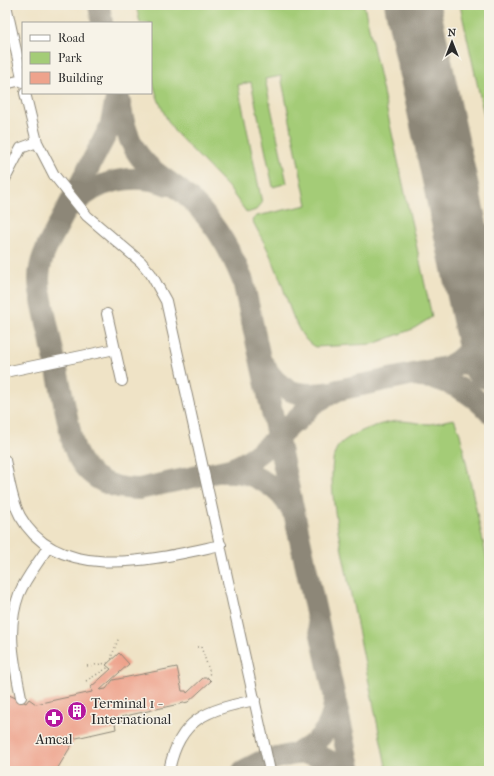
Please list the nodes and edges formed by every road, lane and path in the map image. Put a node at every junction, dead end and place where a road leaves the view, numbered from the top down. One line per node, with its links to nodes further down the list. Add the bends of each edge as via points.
1 (6, 5): 2 (lane)
2 (22, 77)
3 (22, 81): 4 (lane)
4 (5, 84)
5 (25, 94): 6 (lane)
6 (37, 142): 7 (lane, via 21,148); 13 (lane, via 48,165 74,200 99,228 141,262 166,301)
7 (5, 178)
8 (107, 314): 9 (lane)
9 (115, 348): 10 (lane); 11 (lane)
10 (5, 372)
11 (122, 381)
12 (5, 460): 14 (lane, via 14,501 20,515 31,531)
13 (221, 545): 14 (lane, via 149,560 125,561 79,558); 25 (lane)
14 (48, 546): 15 (lane, via 19,594)
15 (8, 626): 24 (lane)
16 (119, 637): 18 (path)
17 (197, 648): 22 (path, via 200,647 210,673)
18 (112, 659)
19 (108, 663): 20 (path)
20 (87, 666)
21 (109, 667): 23 (path)
22 (207, 678)
23 (86, 681)
24 (21, 697)
25 (255, 700): 26 (lane, via 214,710 194,722 176,746); 27 (lane)
26 (169, 771)
27 (270, 771)

